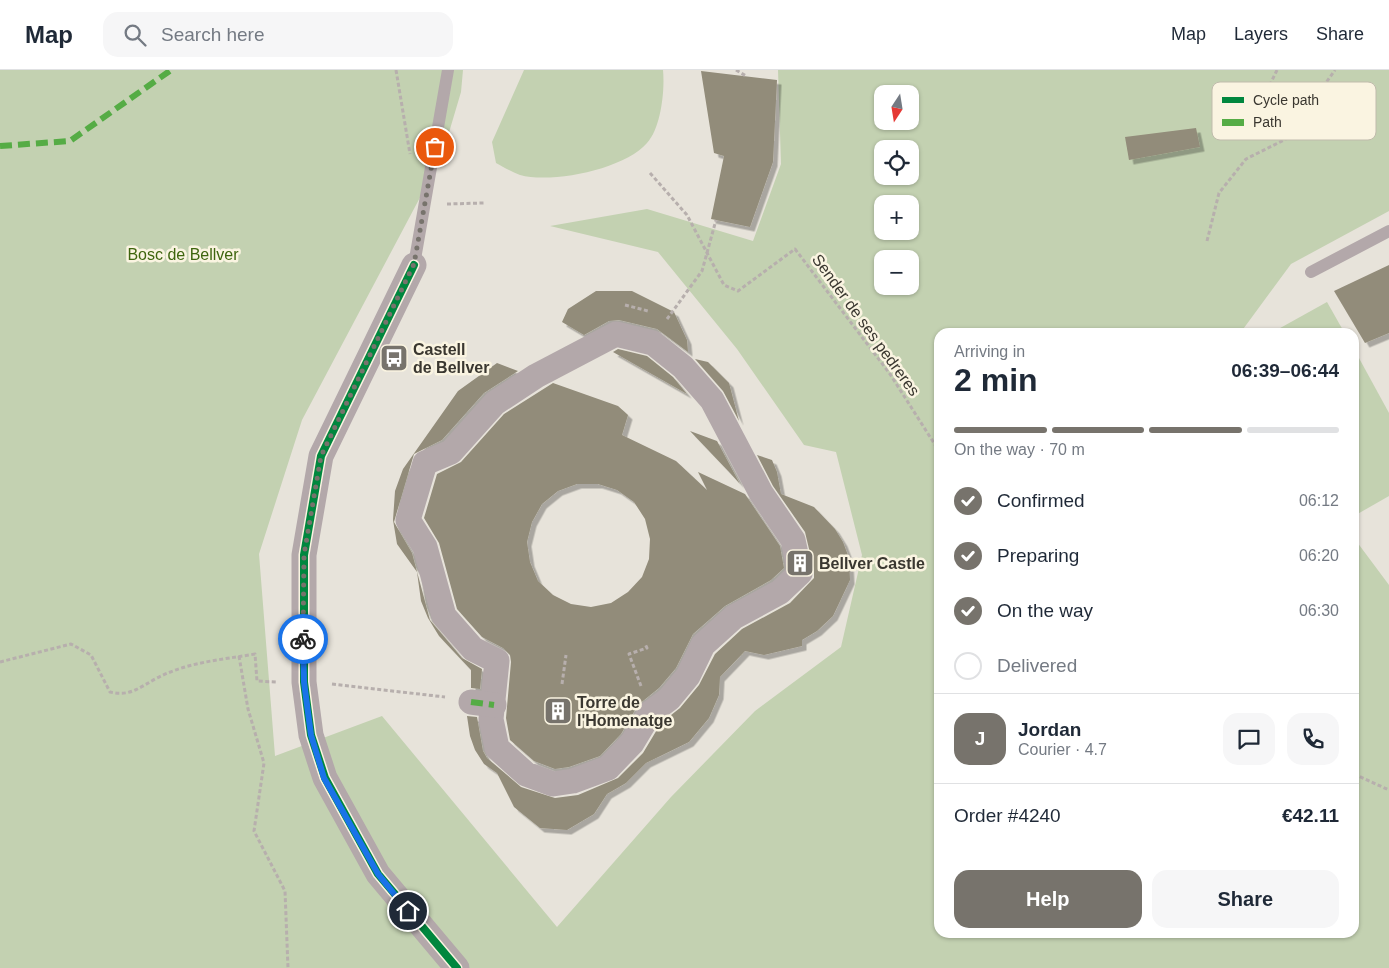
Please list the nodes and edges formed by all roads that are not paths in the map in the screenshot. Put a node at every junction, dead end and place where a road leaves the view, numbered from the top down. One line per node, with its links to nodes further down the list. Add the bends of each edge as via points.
1 (448, 70): 3 (lane)
2 (1389, 230): 4 (lane)
3 (414, 264): 6 (street, via 321,456 304,555 304,682 313,742 324,778 378,874)
4 (1311, 272)
5 (482, 704): 5 (street, via 491,719 497,748 526,774 552,784 572,781 608,768 632,743 650,713 669,699 688,676 703,645 734,617 780,592 800,573 793,540 761,493 712,400 683,367 653,343 616,334 572,355 495,403 451,452 425,462 408,520 425,547 444,616 473,649 497,661)
6 (458, 968)

